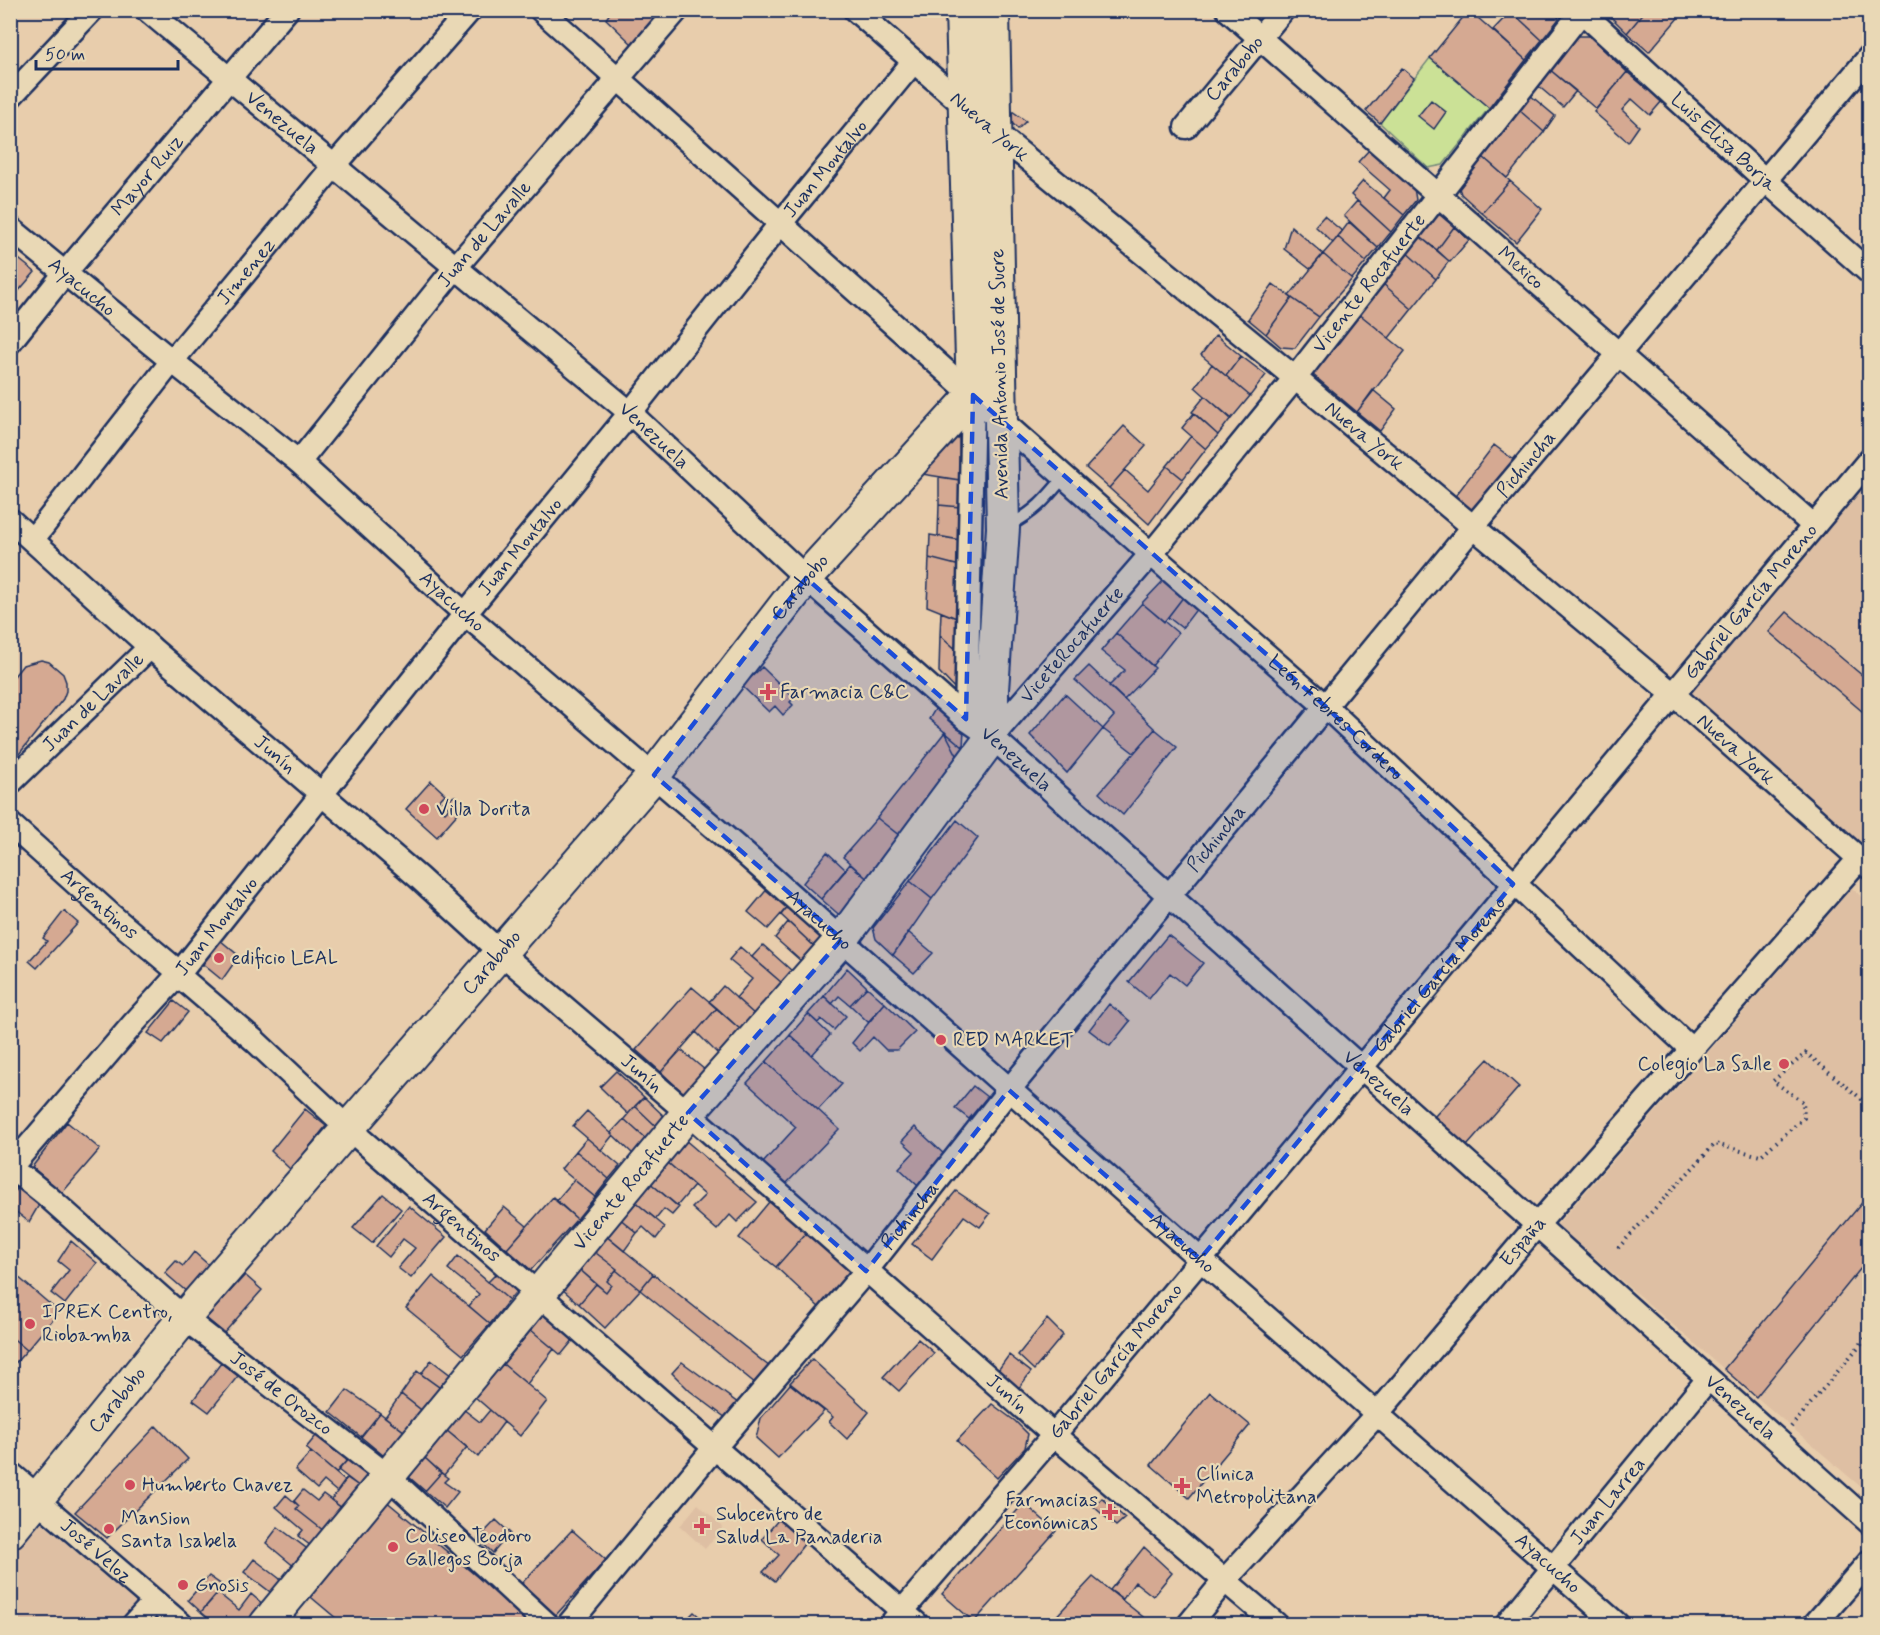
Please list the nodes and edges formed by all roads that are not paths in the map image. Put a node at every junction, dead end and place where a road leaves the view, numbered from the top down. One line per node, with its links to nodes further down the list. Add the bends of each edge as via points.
1 (92, 10): 18 (street)
2 (147, 10): 17 (street, Venezuela)
3 (287, 10): 17 (street, Mayor Ruiz)
4 (470, 10): 22 (street, Jimenez)
5 (541, 10): 16 (street, León Febres Cordero)
6 (677, 10): 16 (street, Juan de Lavalle)
7 (855, 10): 15 (street, Nueva York)
8 (962, 10): 19 (main road, Avenida Antonio José de Sucre)
9 (993, 10): 21 (main road, Avenida Antonio José de Sucre)
10 (1228, 10): 13 (street, Mexico)
11 (1283, 10): 13 (street, Carabobo)
12 (1581, 11): 23 (street, Luis Elisa Borja); 24 (street, Vicente Rocafuerte)
13 (1260, 39): 20 (street, Carabobo); 24 (street, Mexico)
14 (1869, 56): 23 (street, Pichincha)
15 (914, 61): 19 (street, Nueva York); 25 (street, Juan Montalvo)
16 (617, 78): 25 (street, León Febres Cordero); 27 (street, Juan de Lavalle)
17 (230, 79): 22 (street, Venezuela); 28 (street, Mayor Ruiz)
18 (10, 97)
19 (963, 104): 21 (street, Nueva York); 34 (main road, Avenida Antonio José de Sucre)
20 (1186, 127)
21 (996, 133): 33 (street, Nueva York); 36 (main road, Avenida Antonio José de Sucre)
22 (333, 167): 27 (street, Venezuela); 32 (street, Jimenez)
23 (1765, 180): 29 (street, Luis Elisa Borja); 31 (street, Pichincha)
24 (1438, 196): 31 (street, Mexico); 33 (street, Vicente Rocafuerte)
25 (780, 224): 34 (street, León Febres Cordero); 35 (street, Juan Montalvo)
26 (10, 228): 28 (street, Ayacucho)
27 (455, 268): 35 (street, Venezuela); 38 (street, Juan de Lavalle)
28 (65, 273): 30 (street, Mayor Ruiz); 32 (street, Ayacucho)
29 (1869, 273)
30 (10, 342)
31 (1619, 354): 41 (street, Mexico); 42 (street, Pichincha)
32 (172, 361): 38 (street, Ayacucho); 44 (street, Jimenez)
33 (1295, 378): 42 (street, Nueva York); 45 (street, Vicente Rocafuerte)
34 (973, 395): 36 (street, León Febres Cordero); 46 (main road, Carabobo); 51 (street, Avenida Antonio José de Sucre)
35 (630, 413): 46 (street, Venezuela); 47 (street, Juan Montalvo)
36 (1002, 421): 39 (street, León Febres Cordero); 43 (main road, Avenida Antonio José de Sucre)
37 (1869, 459): 41 (street, Gabriel García Moreno)
38 (299, 462): 47 (street, Ayacucho)
39 (1064, 477): 43 (lane, via 1039,507); 45 (street, León Febres Cordero)
40 (10, 520): 44 (street, Junín)
41 (1814, 526): 49 (street, Gabriel García Moreno)
42 (1473, 527): 49 (street, Nueva York); 50 (street, Pichincha)
43 (1003, 528): 52 (main road, Avenida Antonio José de Sucre)
44 (33, 539): 48 (street, Junín)
45 (1151, 554): 50 (street, León Febres Cordero); 52 (street, ViceteRocafuerte)
46 (806, 578): 51 (street, Venezuela); 53 (main road, Carabobo)
47 (465, 614): 53 (street, Ayacucho); 55 (street, Juan Montalvo)
48 (150, 647): 54 (street, Juan de Lavalle); 55 (street, Junín)
49 (1672, 694): 57 (street, Nueva York); 58 (street, Gabriel García Moreno)
50 (1325, 706): 58 (street, León Febres Cordero); 59 (street, Pichincha)
51 (966, 719): 52 (street, Venezuela)
52 (992, 737): 59 (street, Venezuela); 60 (main road, Vicente Rocafuerte)
53 (654, 775): 60 (street, Ayacucho); 61 (main road, Carabobo)
54 (10, 783)
55 (322, 794): 61 (street, Junín); 62 (street, Juan Montalvo)
56 (10, 825): 62 (street, Argentinos)
57 (1864, 864): 63 (street, España)
58 (1513, 884): 63 (street, León Febres Cordero); 64 (street, Gabriel García Moreno)
59 (1170, 895): 64 (street, Venezuela); 65 (street, Pichincha)
60 (842, 939): 65 (street, Ayacucho); 66 (main road, Vicente Rocafuerte)
61 (501, 952): 66 (street, Junín); 67 (main road, Carabobo)
62 (178, 975): 67 (street, Argentinos); 68 (street, Juan Montalvo)
63 (1691, 1049): 69 (street, España)
64 (1360, 1068): 69 (street, Venezuela); 70 (street, Gabriel García Moreno)
65 (1009, 1090): 70 (street, Ayacucho); 71 (street, Pichincha)
66 (688, 1113): 71 (street, Junín); 72 (main road, Vicente Rocafuerte)
67 (349, 1129): 72 (street, Argentinos); 73 (main road, Carabobo)
68 (10, 1169): 73 (street, José de Orozco, via 46,1195)
69 (1537, 1225): 74 (street, Venezuela); 75 (street, España)
70 (1200, 1259): 75 (street, Ayacucho); 76 (street, Gabriel García Moreno)
71 (866, 1271): 76 (street, Junín); 77 (street, Pichincha)
72 (538, 1293): 77 (street, Argentinos); 78 (main road, Vicente Rocafuerte)
73 (184, 1318): 78 (street, José de Orozco); 80 (main road, Carabobo)
74 (1708, 1378): 81 (street, Venezuela); 84 (street, Juan Larrea)
75 (1377, 1414): 84 (street, Ayacucho); 85 (street, España)
76 (1054, 1435): 85 (street, Junín); 87 (street, Gabriel García Moreno)
77 (715, 1447): 87 (street, Argentinos); 92 (street, Pichincha)
78 (388, 1476): 90 (main road, Vicente Rocafuerte); 91 (street, José de Orozco)
79 (10, 1477): 80 (street, José Veloz)
80 (37, 1500): 82 (main road, Carabobo); 86 (street, José Veloz)
81 (1869, 1523)
82 (10, 1532)
83 (1869, 1561): 97 (street)
84 (1552, 1568): 95 (street, Juan Larrea); 96 (street, Ayacucho)
85 (1225, 1580): 93 (street, España); 94 (street, Junín)
86 (154, 1602): 88 (street); 89 (street, José Veloz)
87 (903, 1620)
88 (134, 1624)
89 (181, 1624)
90 (266, 1624)
91 (547, 1624)
92 (569, 1624)
93 (1189, 1624)
94 (1276, 1624)
95 (1507, 1624)
96 (1617, 1624)
97 (1815, 1624)

